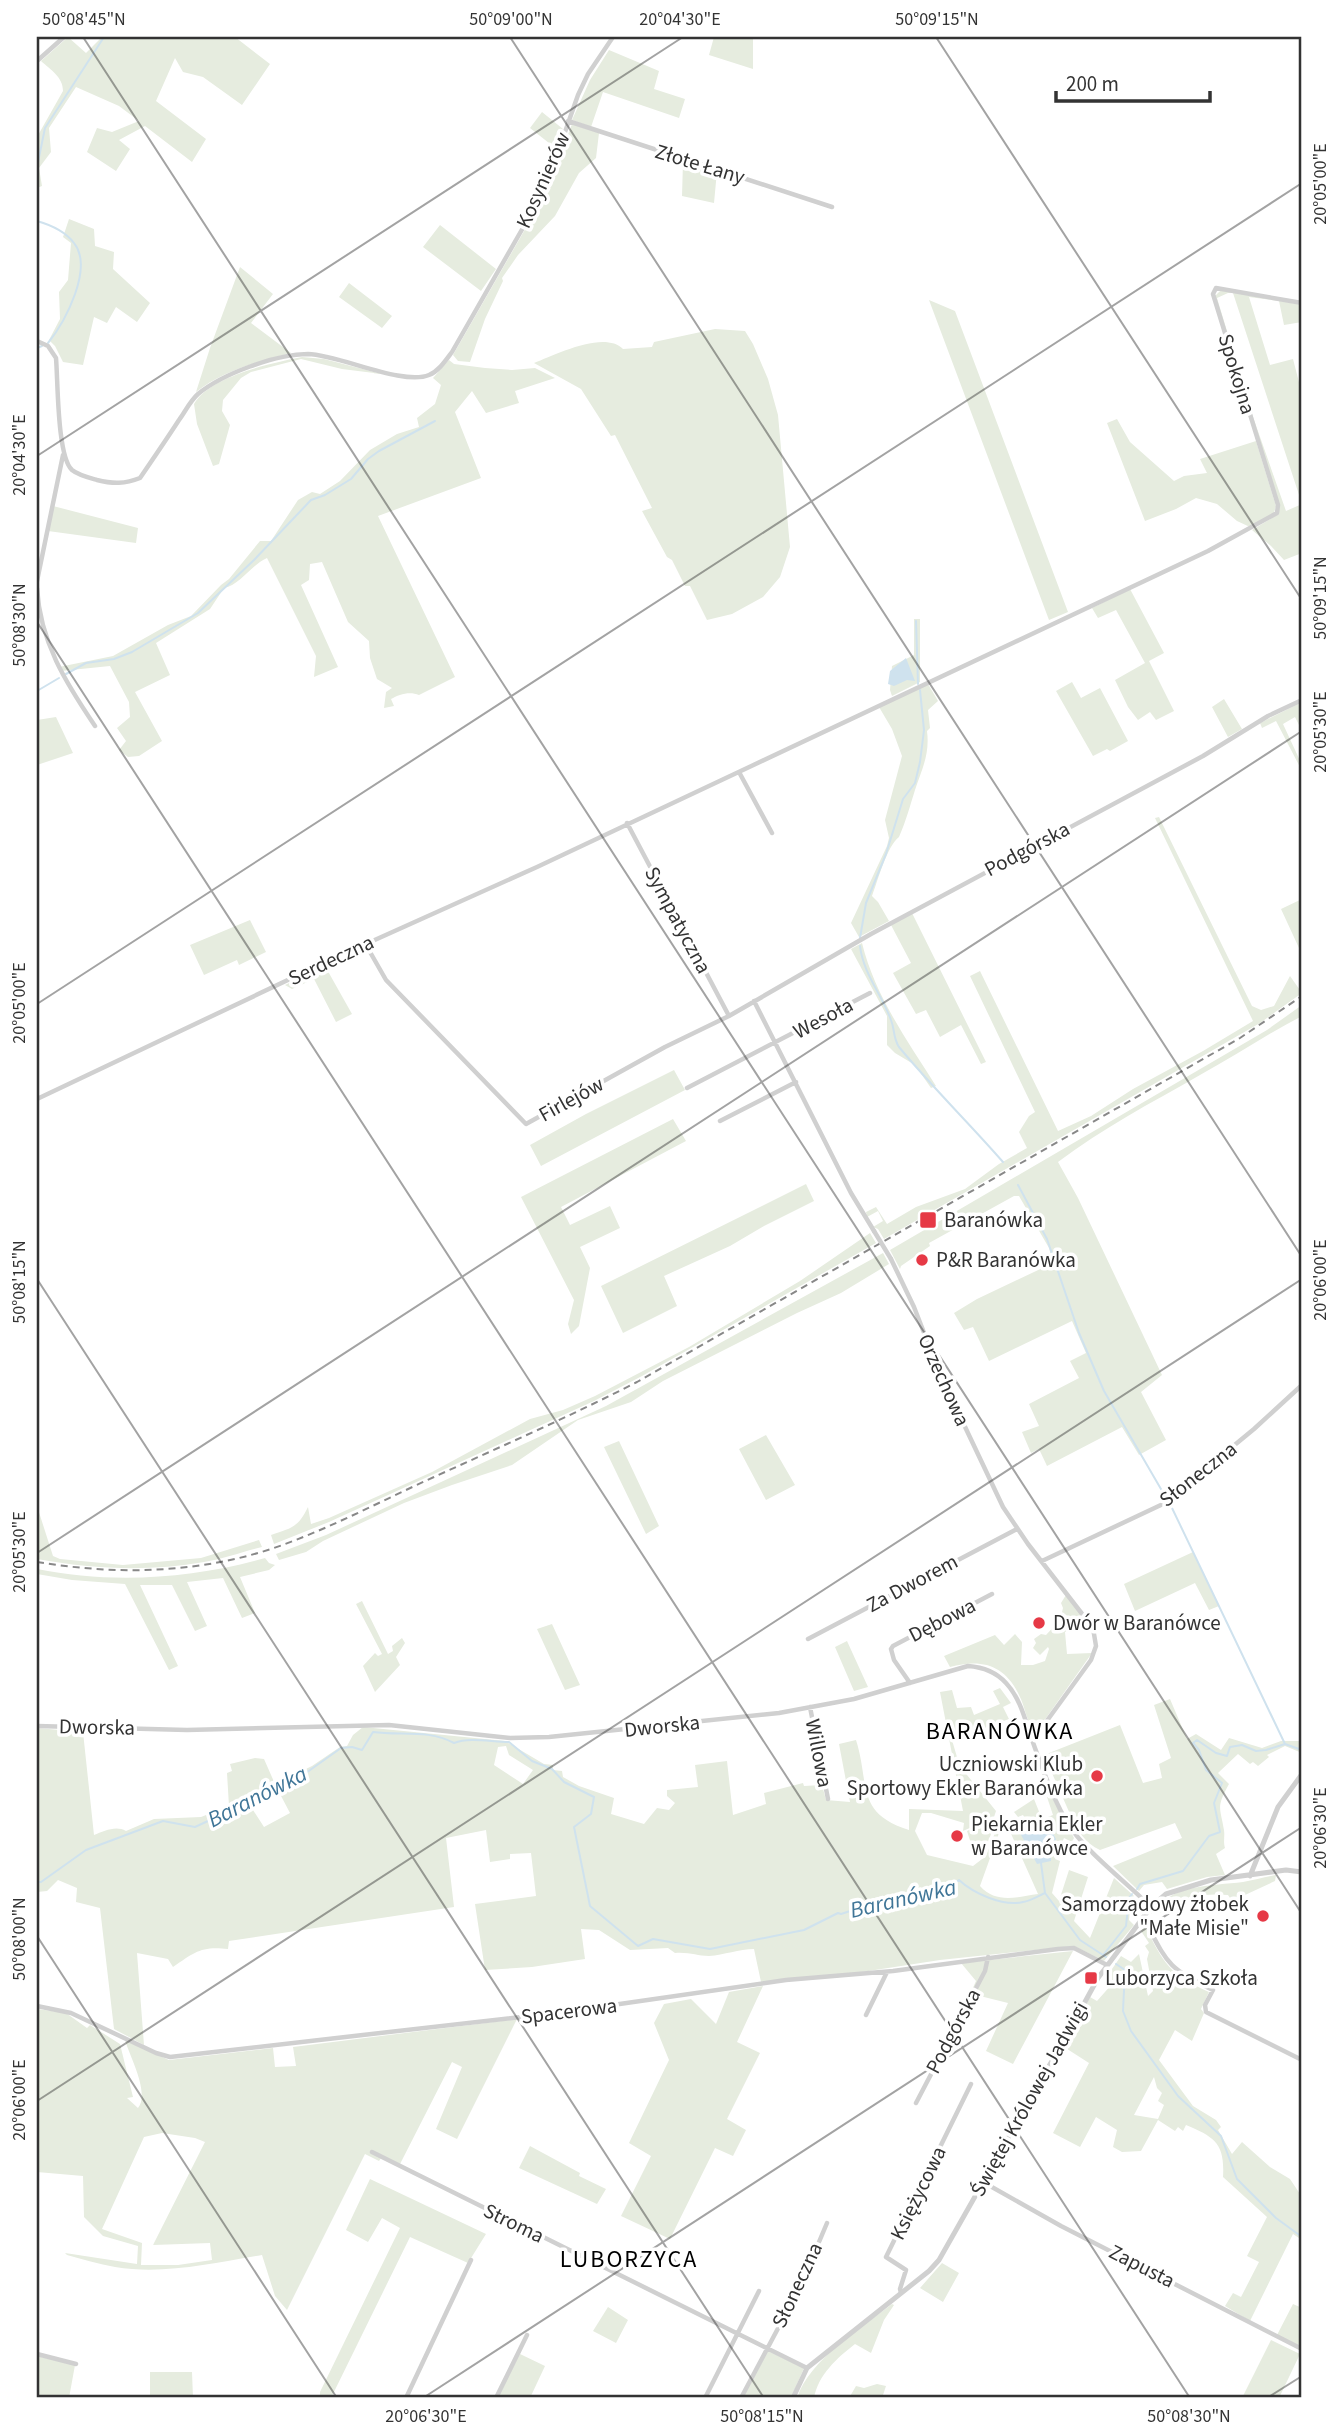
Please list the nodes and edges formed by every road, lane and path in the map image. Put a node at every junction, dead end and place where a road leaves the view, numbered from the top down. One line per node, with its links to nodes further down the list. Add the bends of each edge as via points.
1 (64, 37): 3 (street)
2 (613, 37): 4 (street, Kosynierów, via 588,74)
3 (37, 61)
4 (569, 121): 5 (street, Złote Łany); 8 (street, Kosynierów, via 545,186 444,363 429,375 410,377 332,358 290,356 249,367 195,396 139,478 126,484 72,470)
5 (832, 207)
6 (1302, 303): 9 (street, Spokojna, via 1216,288 1213,294 1278,505 1277,513)
7 (37, 341): 8 (street, via 48,346 56,358)
8 (63, 454): 10 (street)
9 (1250, 529): 14 (street, Serdeczna)
10 (37, 581)
11 (37, 588): 13 (street, via 51,654)
12 (1302, 700): 19 (street, Podgórska)
13 (95, 726)
14 (739, 772): 15 (street, Serdeczna); 16 (street)
15 (626, 823): 17 (street, Serdeczna); 20 (street, Sympatyczna)
16 (772, 833)
17 (366, 945): 20 (street, Firlejów, via 386,980 526,1124); 24 (street, Serdeczna)
18 (870, 993): 21 (street, Wesoła)
19 (754, 1001): 20 (street, Firlejów); 21 (street, Orzechowa)
20 (729, 1016)
21 (776, 1044): 22 (street, Orzechowa); 23 (street, Wesoła)
22 (796, 1083): 25 (street); 27 (street, Orzechowa, bridge, via 909,1295 940,1374)
23 (688, 1088)
24 (37, 1099)
25 (720, 1122)
26 (1302, 1385): 28 (street, Słoneczna, via 1166,1503)
27 (1017, 1529): 28 (street, Orzechowa); 30 (street, Za Dworem)
28 (1042, 1562): 34 (street, Orzechowa, via 1090,1621 1096,1646 1091,1660)
29 (992, 1594): 31 (street, Dębowa, via 893,1646 894,1660)
30 (808, 1639)
31 (909, 1683): 32 (street, Dworska); 34 (street, Dworska, via 968,1666 996,1674 1019,1703)
32 (810, 1707): 33 (street, Dworska, via 510,1738 389,1724 187,1730); 36 (street, Willowa)
33 (37, 1726)
34 (1032, 1741): 39 (street, Dworska, via 1074,1832)
35 (1302, 1774): 38 (street, via 1278,1807)
36 (828, 1799)
37 (1302, 1872): 38 (street, Świętej Królowej Jadwigi)
38 (1250, 1876): 39 (street, Świętej Królowej Jadwigi, via 1175,1889)
39 (1151, 1907): 40 (street, Świętej Królowej Jadwigi)
40 (1143, 1917): 42 (street, Świętej Królowej Jadwigi); 46 (street, via 1168,1963 1213,1990 1206,2012)
41 (988, 1958): 42 (street, Spacerowa, via 1074,1948); 43 (street, Spacerowa); 48 (street, Podgórska)
42 (1107, 1965): 50 (street, Świętej Królowej Jadwigi)
43 (887, 1971): 44 (street, Spacerowa, via 170,2057 66,2011); 45 (street)
44 (37, 2006)
45 (866, 2015)
46 (1302, 2060)
47 (971, 2084): 54 (street, Księżycowa, via 886,2257 906,2270)
48 (916, 2103)
49 (372, 2152): 55 (street, Stroma)
50 (983, 2181): 54 (street, Świętej Królowej Jadwigi, via 939,2260); 58 (street, Zapusta)
51 (827, 2223): 57 (street, Słoneczna)
52 (471, 2260): 62 (street)
53 (759, 2291): 55 (street)
54 (901, 2293): 61 (street, Świętej Królowej Jadwigi)
55 (738, 2333): 57 (street, Stroma); 64 (street)
56 (527, 2334): 63 (street)
57 (767, 2348): 61 (street, Stroma); 65 (street, Słoneczna)
58 (1302, 2350)
59 (37, 2354): 60 (street)
60 (76, 2364)
61 (807, 2368): 66 (street, Świętej Królowej Jadwigi)
62 (405, 2398)
63 (496, 2398)
64 (705, 2398)
65 (741, 2398)
66 (793, 2398)

